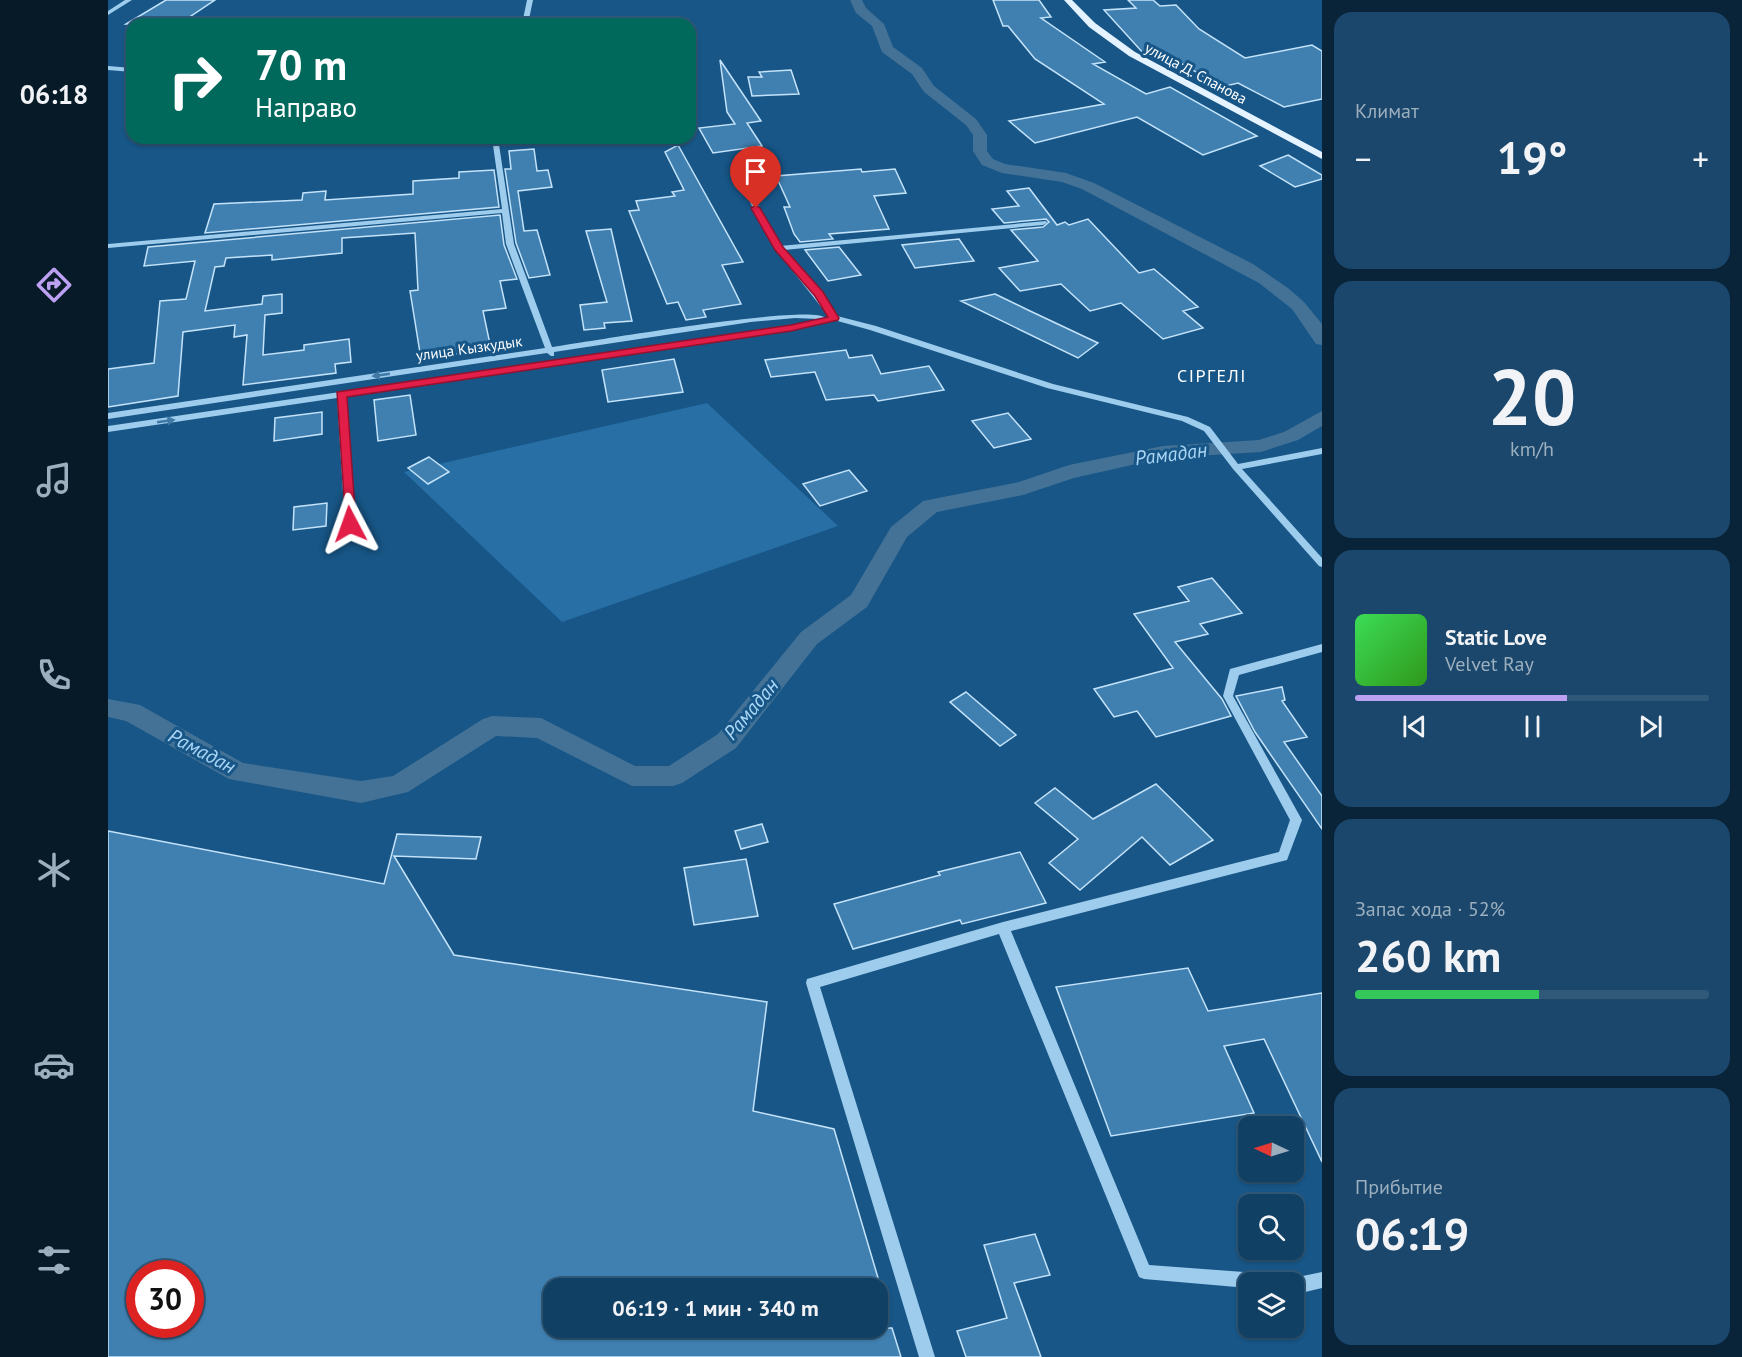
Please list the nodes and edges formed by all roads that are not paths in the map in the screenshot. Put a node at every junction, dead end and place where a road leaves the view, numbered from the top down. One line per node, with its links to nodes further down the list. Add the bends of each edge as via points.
1 (129, 0): 4 (street)
2 (530, 0): 5 (street)
3 (1068, 0): 9 (main road, улица Д. Спанова, via 1092,25 1132,54)
4 (108, 12)
5 (526, 18)
6 (108, 68): 7 (street)
7 (126, 70)
8 (496, 144): 11 (street)
9 (1322, 156)
10 (739, 172): 14 (street, via 764,226)
11 (506, 211): 13 (street); 16 (street, via 510,244)
12 (1043, 223): 14 (street)
13 (108, 246)
14 (779, 248): 15 (street)
15 (834, 318): 16 (street, улица Кызкудык, via 751,320); 17 (street, via 791,328); 24 (street, улица Кызкудык, via 1050,386 1185,419 1207,429)
16 (549, 350): 17 (street); 18 (street, улица Кызкудык, one-way to 18)
17 (556, 363): 19 (street)
18 (264, 392): 20 (street); 21 (street, улица Кызкудык)
19 (341, 395): 20 (street); 25 (street)
20 (265, 406): 22 (street, one-way to 20)
21 (108, 416)
22 (108, 429)
23 (1322, 451): 24 (street)
24 (1236, 467): 26 (street)
25 (350, 524)
26 (1322, 564)
27 (1322, 648): 28 (street, via 1234,672 1228,696 1296,820 1282,856)
28 (1003, 927): 29 (street, via 1144,1272); 32 (street, via 812,983)
29 (1238, 1279)
30 (1322, 1280): 31 (street)
31 (1304, 1282)
32 (927, 1357)

